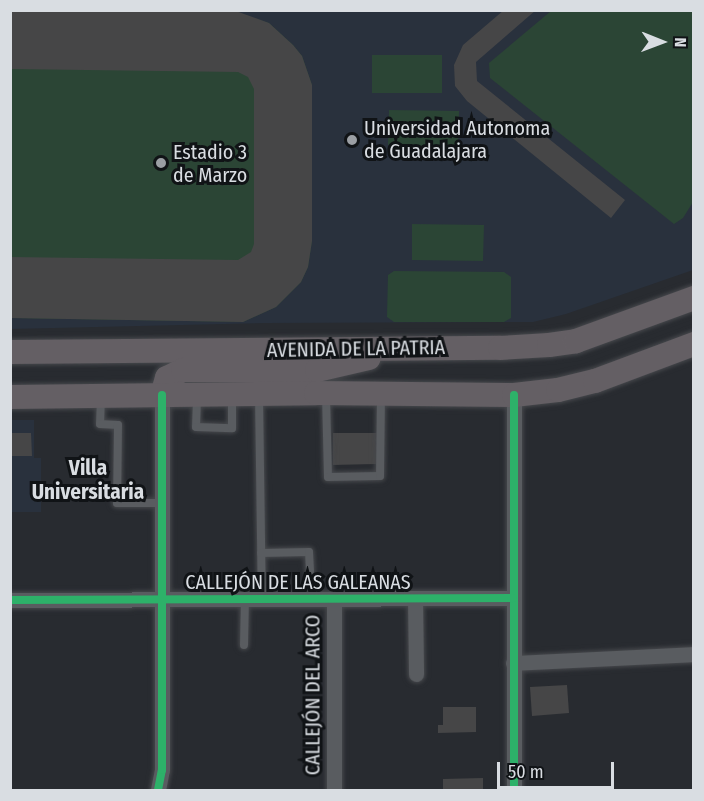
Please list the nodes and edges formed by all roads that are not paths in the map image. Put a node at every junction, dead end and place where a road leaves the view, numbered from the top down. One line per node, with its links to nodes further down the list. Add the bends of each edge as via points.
1 (693, 298): 3 (main road, AVENIDA DE LA PATRIA, via 576,341 500,348)
2 (693, 344): 10 (main road, via 595,381)
3 (394, 349): 4 (main road, AVENIDA DE LA PATRIA); 12 (main road, via 317,370 183,370 167,378)
4 (10, 352)
5 (326, 393): 7 (main road); 8 (main road); 8 (lane, via 328,477 380,476)
6 (232, 394): 7 (main road); 9 (main road); 9 (lane, via 232,428 196,427)
7 (259, 394): 15 (lane)
8 (381, 394): 10 (main road)
9 (197, 395): 12 (main road)
10 (514, 395): 18 (street)
11 (101, 396): 12 (main road); 13 (main road); 14 (lane, via 100,424 118,425 117,502)
12 (162, 396): 14 (street)
13 (10, 397)
14 (161, 503): 19 (street)
15 (261, 553): 16 (lane, via 309,552); 21 (lane)
16 (310, 571)
17 (415, 598): 18 (street, CALLEJÓN DE LAS GALEANAS); 22 (street, CALLEJÓN DE LAS GALEANAS); 27 (street)
18 (513, 598): 26 (street)
19 (162, 599): 20 (street, CALLEJÓN DE LAS GALEANAS); 23 (street, CALLEJÓN DE LAS GALEANAS); 28 (street, via 162,770)
20 (245, 599): 21 (street, CALLEJÓN DE LAS GALEANAS); 24 (lane)
21 (262, 599): 22 (street, CALLEJÓN DE LAS GALEANAS)
22 (334, 599): 29 (street, CALLEJÓN DEL ARCO)
23 (10, 600)
24 (244, 645)
25 (693, 654): 26 (street)
26 (513, 663): 30 (street)
27 (416, 674)
28 (158, 790)
29 (334, 790)
30 (514, 790)

